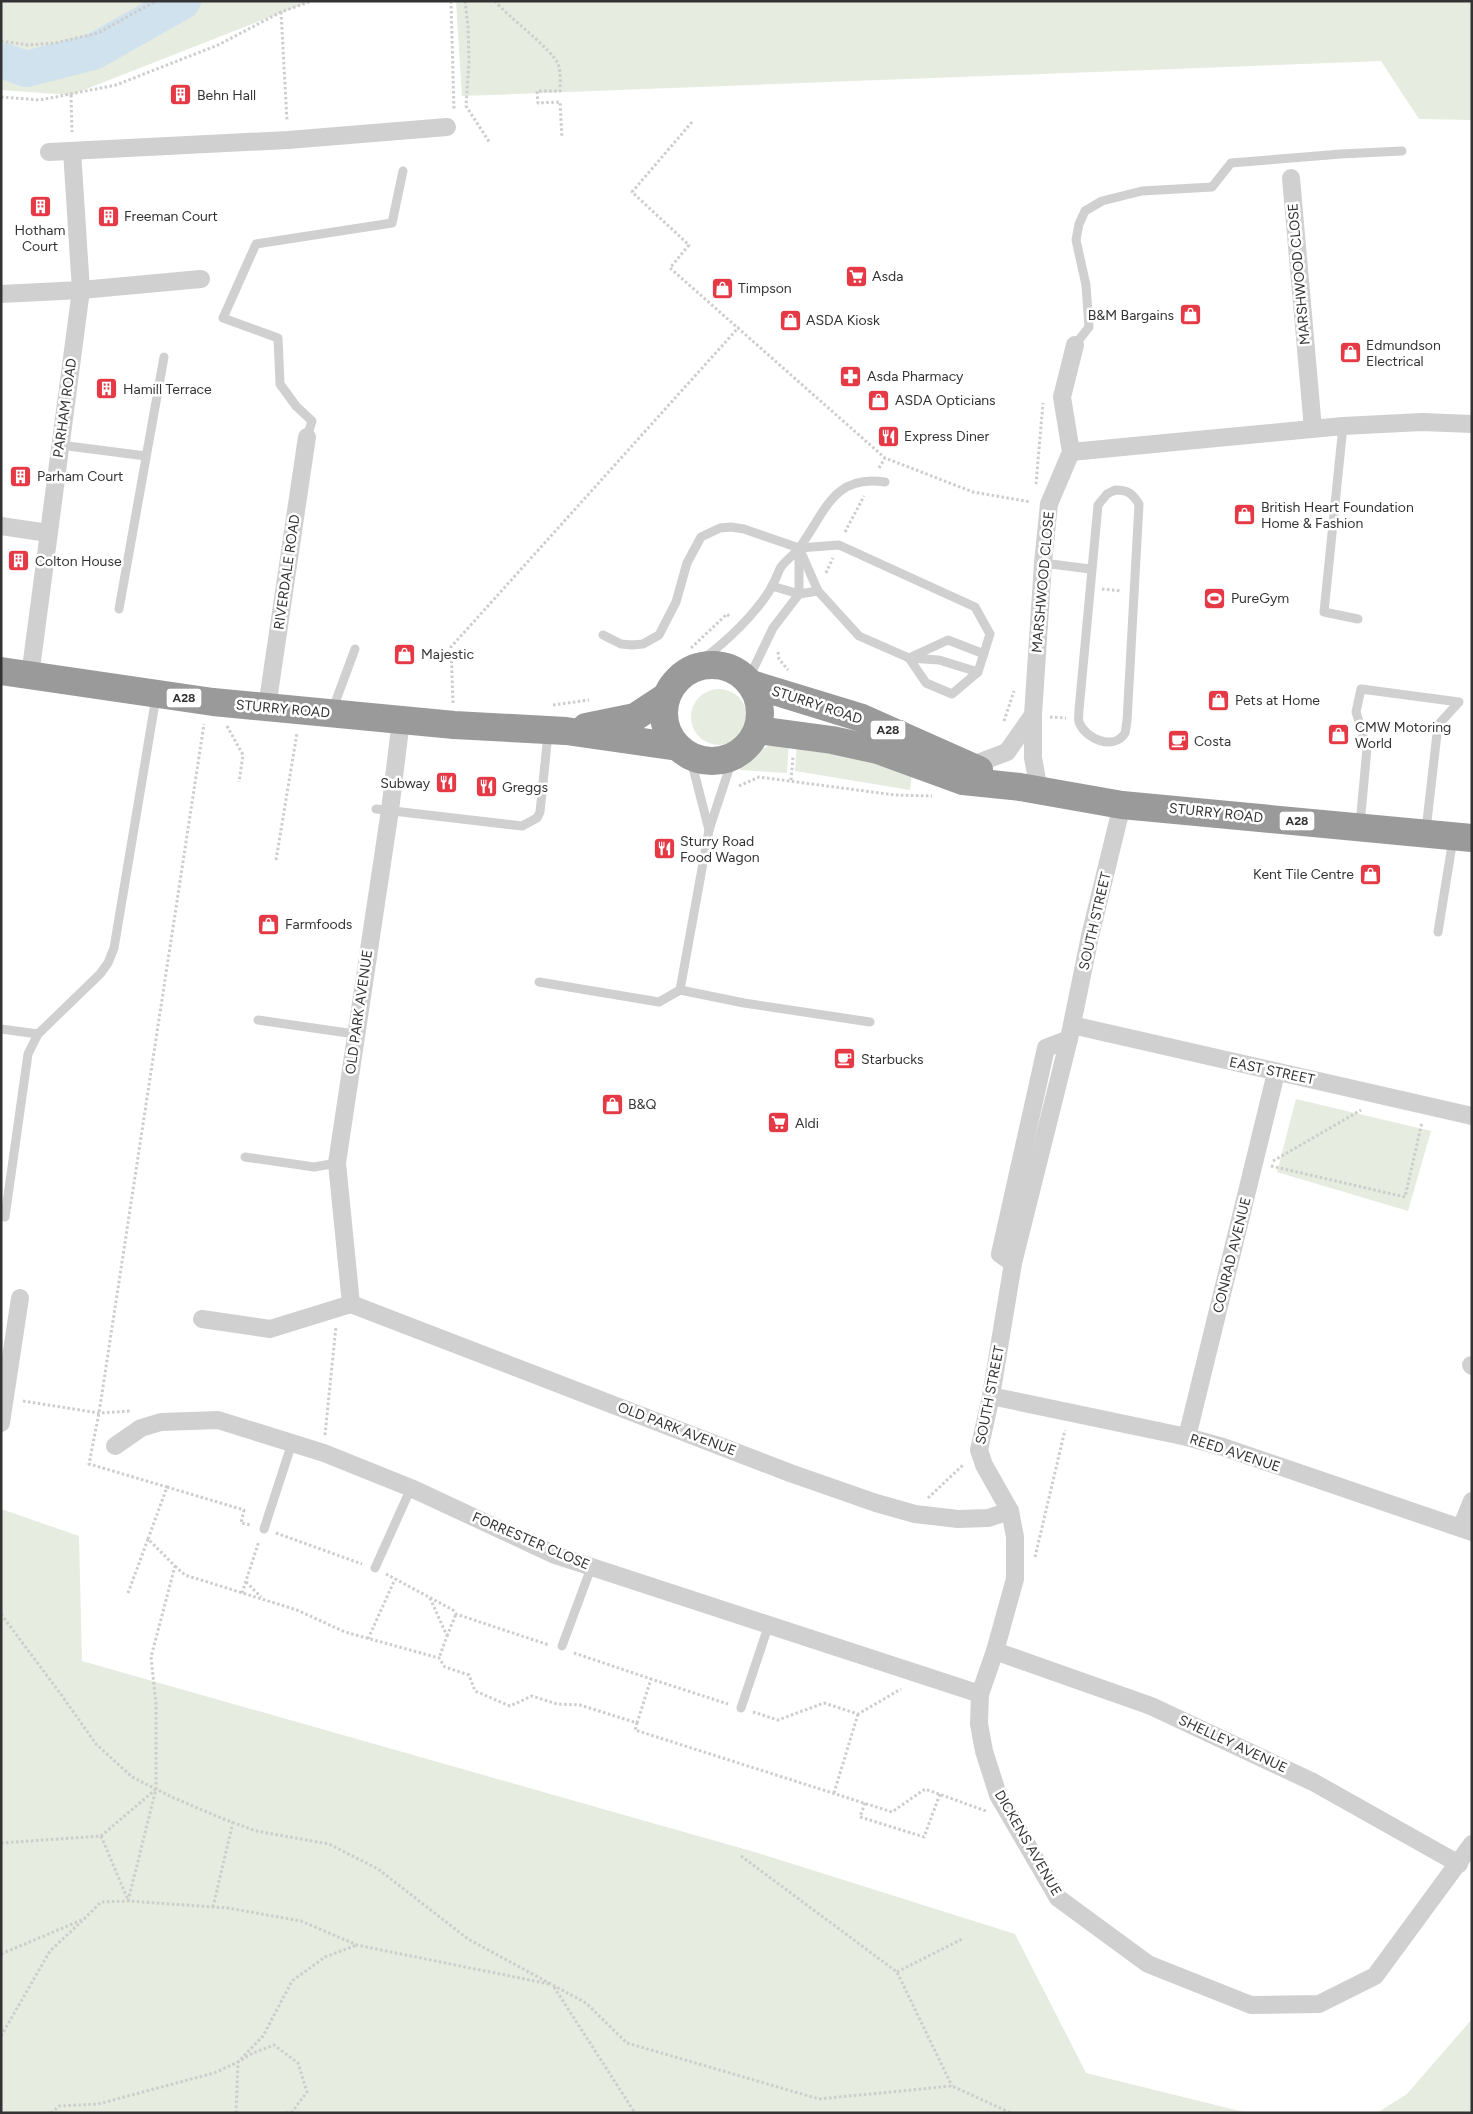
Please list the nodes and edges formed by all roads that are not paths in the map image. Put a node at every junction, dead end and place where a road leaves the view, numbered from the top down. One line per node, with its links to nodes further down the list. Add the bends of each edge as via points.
1 (447, 127): 2 (street, via 288,140)
2 (72, 151): 4 (street); 8 (street, PARHAM ROAD)
3 (1402, 151): 10 (lane, via 1231,163 1212,187 1134,192 1102,201 1085,211 1076,240 1086,285 1089,327)
4 (49, 152)
5 (403, 171): 15 (lane, via 392,223 256,244 223,318 278,338 280,384 312,421)
6 (1291, 178): 14 (street, MARSHWOOD CLOSE)
7 (201, 279): 8 (street)
8 (81, 290): 9 (street); 16 (street, PARHAM ROAD)
9 (1, 294)
10 (1075, 345): 17 (street, via 1062,397)
11 (164, 356): 18 (lane)
12 (1472, 424): 13 (street, via 1422,422)
13 (1344, 426): 14 (street); 29 (lane, via 1324,612)
14 (1313, 429): 17 (street)
15 (307, 437): 40 (street, RIVERDALE ROAD)
16 (60, 445): 18 (lane); 21 (street, PARHAM ROAD)
17 (1071, 452): 23 (street, MARSHWOOD CLOSE, via 1049,504)
18 (146, 456): 28 (lane)
19 (885, 482): 22 (lane, via 859,482 841,490)
20 (1, 526): 21 (street)
21 (48, 533): 37 (street, PARHAM ROAD)
22 (799, 548): 25 (lane, via 781,567); 26 (lane); 27 (lane); 30 (lane, via 744,529 731,527 711,531 701,537 687,563 676,602 658,635 643,644 632,645 621,644); 32 (lane, via 839,545 975,607 990,634)
23 (1043, 563): 24 (lane); 42 (street, MARSHWOOD CLOSE)
24 (1090, 569): 24 (lane, via 1079,718 1093,739 1105,742 1125,732 1139,504 1126,490 1107,494 1098,505)
25 (772, 586): 27 (lane); 36 (lane, via 755,611 711,654)
26 (818, 591): 27 (lane); 33 (lane, via 860,636)
27 (798, 594): 38 (lane, via 773,628)
28 (119, 609)
29 (1358, 619)
30 (603, 635)
31 (355, 649): 41 (lane)
32 (984, 654): 33 (lane, via 948,640); 35 (lane)
33 (909, 658): 35 (lane, via 939,660); 35 (lane, via 926,683 952,694)
34 (1, 671): 37 (highway, STURRY ROAD / A28)
35 (978, 672)
36 (679, 674): 38 (highway, STURRY ROAD / A28, via 716,664 732,668); 44 (highway, STURRY ROAD / A28, via 635,718); 46 (highway, via 664,709 670,736)
37 (30, 676): 39 (highway, STURRY ROAD / A28)
38 (750, 682): 45 (highway, STURRY ROAD, via 759,698); 48 (highway, STURRY ROAD / A28, via 862,718)
39 (156, 694): 40 (highway, STURRY ROAD / A28); 63 (lane, via 114,948 100,974)
40 (267, 707): 41 (highway, STURRY ROAD / A28)
41 (332, 714): 43 (highway, STURRY ROAD / A28)
42 (1038, 716): 48 (street, via 1007,752); 49 (street, MARSHWOOD CLOSE)
43 (401, 720): 44 (highway, STURRY ROAD / A28); 51 (street, OLD PARK AVENUE)
44 (555, 722): 46 (highway, STURRY ROAD / A28); 51 (lane, via 540,812 537,818 522,826)
45 (758, 730): 47 (highway, via 752,741); 49 (highway, STURRY ROAD / A28, via 878,750 963,781)
46 (684, 752): 47 (highway, STURRY ROAD / A28, via 704,761); 53 (lane)
47 (733, 757): 53 (lane)
48 (970, 766): 49 (highway, STURRY ROAD / A28)
49 (1029, 789): 50 (highway, STURRY ROAD / A28)
50 (1122, 805): 52 (highway, STURRY ROAD / A28); 62 (street, SOUTH STREET)
51 (383, 809): 64 (street, OLD PARK AVENUE)
52 (1359, 827): 54 (highway, STURRY ROAD / A28); 54 (lane, via 1367,748 1356,712 1361,689 1459,702 1438,725)
53 (709, 830): 58 (lane)
54 (1426, 833): 55 (highway, STURRY ROAD / A28)
55 (1462, 837): 56 (lane)
56 (1438, 932)
57 (539, 982): 58 (lane, via 659,1002)
58 (680, 990): 60 (lane)
59 (258, 1020): 64 (lane)
60 (870, 1022)
61 (1, 1029): 63 (lane)
62 (1070, 1032): 65 (street, EAST STREET); 74 (street, SOUTH STREET, via 1013,1263)
63 (38, 1034): 69 (lane, via 28,1054)
64 (355, 1034): 68 (street, OLD PARK AVENUE)
65 (1276, 1073): 66 (street, EAST STREET); 77 (street, CONRAD AVENUE)
66 (1472, 1116)
67 (245, 1157): 68 (lane, via 314,1167)
68 (337, 1163): 71 (street, OLD PARK AVENUE)
69 (5, 1217)
70 (20, 1298): 73 (street)
71 (344, 1306): 72 (street, via 270,1329); 82 (street, OLD PARK AVENUE, via 876,1503 912,1513 958,1519 988,1518)
72 (202, 1319)
73 (7, 1339): 75 (street)
74 (991, 1396): 77 (street, REED AVENUE); 82 (street, SOUTH STREET, via 979,1450)
75 (3, 1401): 76 (street)
76 (1, 1423)
77 (1187, 1437): 84 (street, REED AVENUE, via 1223,1446)
78 (292, 1443): 79 (street, FORRESTER CLOSE, via 218,1420 162,1422 141,1428); 80 (street, FORRESTER CLOSE); 83 (lane)
79 (115, 1446)
80 (411, 1488): 85 (lane); 86 (street, FORRESTER CLOSE, via 555,1555)
81 (1472, 1500): 84 (street)
82 (1010, 1512): 89 (street, SOUTH STREET, via 1015,1537 1015,1579)
83 (264, 1528)
84 (1466, 1530)
85 (375, 1568)
86 (591, 1568): 87 (street, FORRESTER CLOSE); 88 (lane)
87 (769, 1624): 90 (street, FORRESTER CLOSE); 91 (lane)
88 (563, 1648)
89 (995, 1652): 90 (street, SOUTH STREET); 93 (street, SHELLEY AVENUE, via 1150,1706 1312,1782)
90 (980, 1694): 93 (street, DICKENS AVENUE, via 979,1724 998,1795 1058,1898 1148,1964 1251,2005 1319,2004 1375,1976)
91 (741, 1708)
92 (1472, 1844): 93 (street, DICKENS AVENUE)
93 (1459, 1864)

